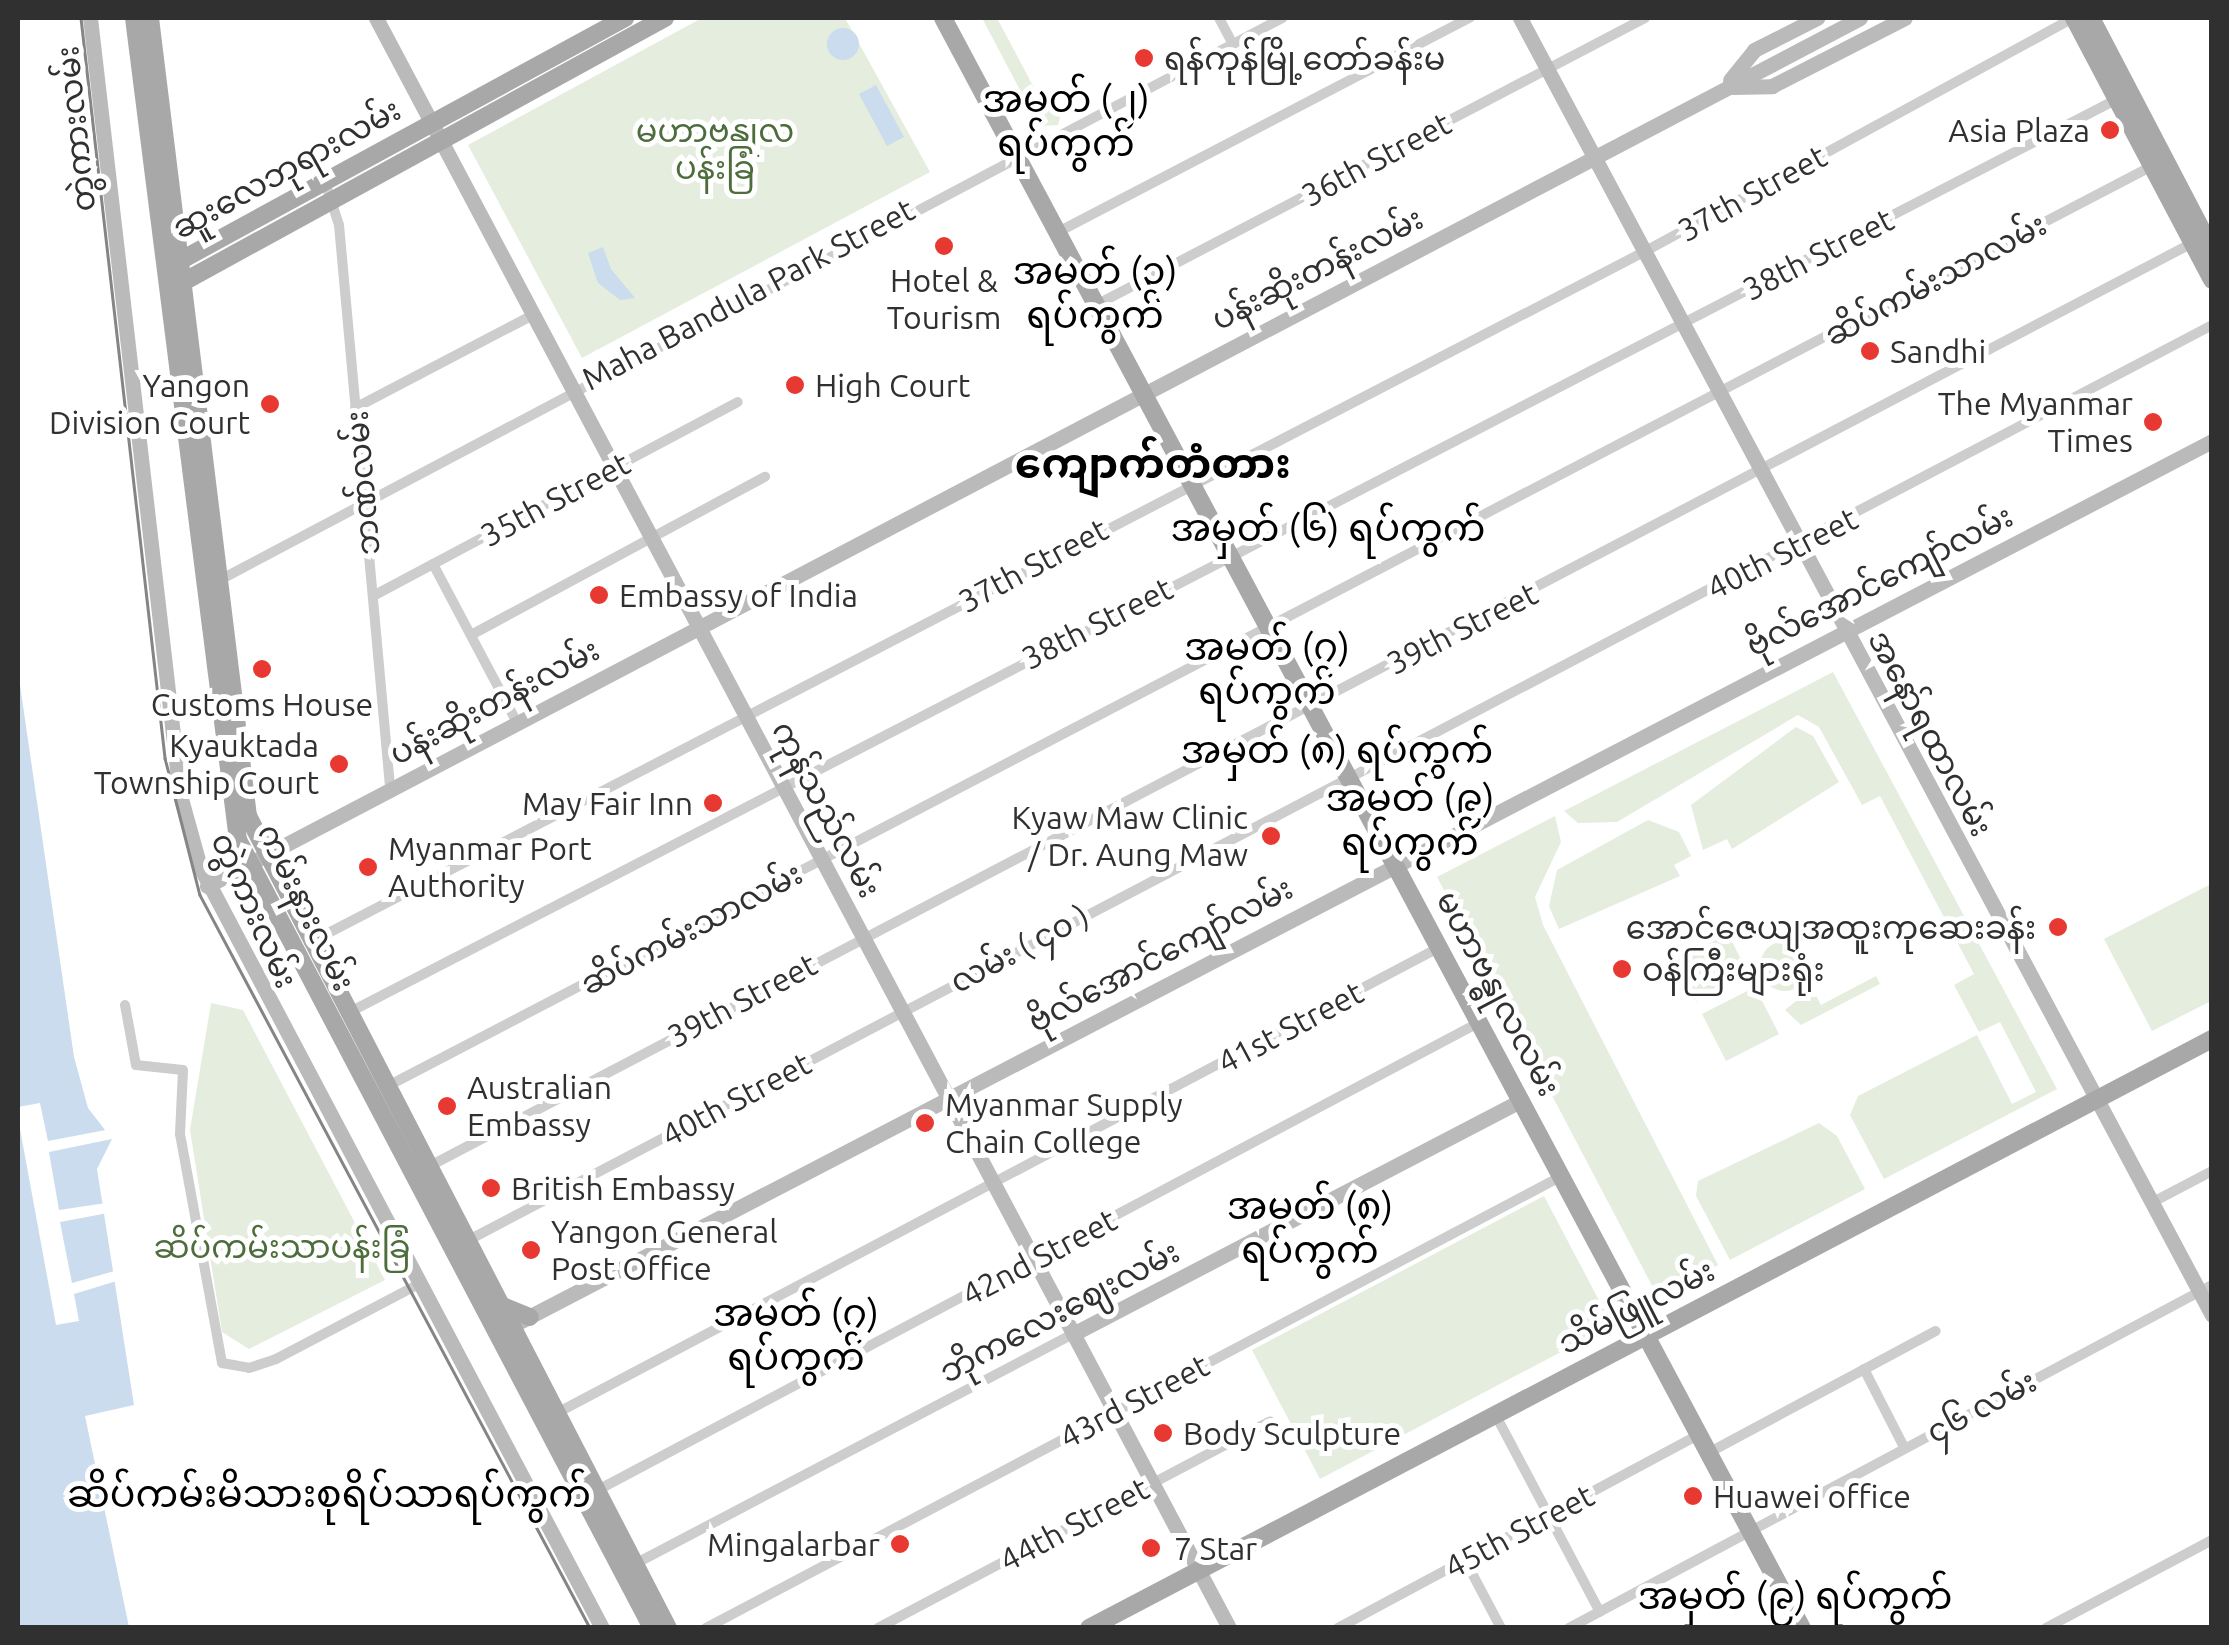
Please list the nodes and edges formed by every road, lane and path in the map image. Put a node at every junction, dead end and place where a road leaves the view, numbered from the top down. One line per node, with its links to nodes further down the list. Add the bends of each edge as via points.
1 (90, 18): 72 (main road, တွဲကားလမ်း, via 180,795)
2 (134, 18): 19 (main road, ကမ်းနားလမ်း)
3 (150, 18): 19 (main road, ကမ်းနားလမ်း)
4 (626, 18): 23 (main road, ဆူးလေဘုရားလမ်း)
5 (664, 18): 24 (main road, ဆူးလေဘုရားလမ်း)
6 (943, 18): 26 (main road, မဟာဗန္ဓုလလမ်း)
7 (1219, 18): 18 (street)
8 (1282, 18): 18 (street, Maha Bandula Park Street)
9 (1470, 18): 31 (street)
10 (1520, 18): 20 (main road, အနော်ရထာလမ်း)
11 (1645, 18): 20 (street, 36th Street)
12 (1817, 18): 21 (main road, ပန်းဆိုးတန်းလမ်း, via 1754,50)
13 (1860, 18): 21 (main road, ပန်းဆိုးတန်းလမ်း)
14 (1906, 18): 21 (main road, ပန်းဆိုးတန်းလမ်း, via 1772,86)
15 (2074, 18): 22 (main road); 34 (street, 37th Street)
16 (2091, 18): 25 (main road)
17 (382, 20): 23 (main road, ကုန်သည်လမ်း)
18 (1232, 44): 26 (street, Maha Bandula Park Street)
19 (148, 50): 35 (main road, ကမ်းနားလမ်း)
20 (1547, 70): 27 (main road, အနော်ရထာလမ်း); 38 (street, 36th Street)
21 (1724, 87): 27 (main road, ပန်းဆိုးတန်းလမ်း)
22 (2117, 100): 25 (main road); 40 (street, 38th Street)
23 (432, 122): 24 (main road, ကုန်သည်လမ်း); 29 (main road, ဆူးလေဘုရားလမ်း)
24 (442, 140): 30 (main road, ဆူးလေဘုရားလမ်း); 39 (main road, ကုန်သည်လမ်း)
25 (2149, 144): 28 (main road); 33 (main road)
26 (1019, 152): 31 (main road, မဟာဗန္ဓုလလမ်း); 42 (street, Maha Bandula Park Street)
27 (1593, 156): 34 (main road, အနော်ရထာလမ်း); 43 (main road, ပန်းဆိုးတန်းလမ်း)
28 (2152, 166): 32 (main road); 44 (street, ဆိပ်ကမ်းသာလမ်း)
29 (325, 182): 30 (street, ဘဏ်လမ်း); 35 (main road, ဆူးလေဘုရားလမ်း)
30 (335, 200): 37 (main road, ဆူးလေဘုရားလမ်း); 46 (street, ဘဏ်လမ်း)
31 (1064, 229): 38 (main road, မဟာဗန္ဓုလလမ်း)
32 (2192, 243): 36 (main road); 49 (street, 39th Street)
33 (2212, 250)
34 (1644, 252): 40 (main road, အနော်ရထာလမ်း); 51 (street, 37th Street)
35 (175, 263): 37 (main road, ကမ်းနားလမ်း)
36 (2212, 280)
37 (177, 285): 57 (main road, ကမ်းနားလမ်း)
38 (1102, 302): 43 (main road, မဟာဗန္ဓုလလမ်း)
39 (535, 314): 42 (main road, ကုန်သည်လမ်း); 46 (street)
40 (1682, 324): 44 (main road, အနော်ရထာလမ်း); 55 (street, 38th Street)
41 (2212, 326): 54 (street, 40th Street)
42 (574, 387): 48 (main road, ကုန်သည်လမ်း); 52 (street, Maha Bandula Park Street)
43 (1143, 390): 51 (main road, မဟာဗန္ဓုလလမ်း); 60 (main road, ပန်းဆိုးတန်းလမ်း)
44 (1718, 392): 49 (main road, အနော်ရထာလမ်း); 59 (street, ဆိပ်ကမ်းသာလမ်း)
45 (738, 402): 48 (street, 35th Street)
46 (355, 408): 52 (street, ဘဏ်လမ်း)
47 (2212, 441): 61 (main road, ဗိုလ်အောင်ကျော်လမ်း)
48 (616, 466): 53 (main road, ကုန်သည်လမ်း); 56 (street, 35th Street)
49 (1762, 474): 54 (main road, အနော်ရထာလမ်း); 63 (street, 39th Street)
50 (765, 477): 53 (street)
51 (1198, 477): 55 (main road, မဟာဗန္ဓုလလမ်း); 64 (street, 37th Street)
52 (364, 503): 57 (street, Maha Bandula Park Street); 58 (street, ဘဏ်လမ်း)
53 (654, 537): 60 (main road, ကုန်သည်လမ်း); 62 (street)
54 (1800, 545): 61 (main road, အနော်ရထာလမ်း); 66 (street, 40th Street)
55 (1237, 551): 59 (main road, မဟာဗန္ဓုလလမ်း); 67 (street, 38th Street)
56 (433, 564): 58 (street, 35th Street); 62 (street)
57 (212, 584): 69 (main road, ကမ်းနားလမ်း, via 222,708)
58 (373, 596): 68 (street, ဘဏ်လမ်း)
59 (1274, 622): 63 (main road, မဟာဗန္ဓုလလမ်း); 70 (street, ဆိပ်ကမ်းသာလမ်း)
60 (700, 624): 64 (main road, ကုန်သည်လမ်း); 65 (main road, ပန်းဆိုးတန်းလမ်း)
61 (1844, 628): 71 (main road, ဗိုလ်အောင်ကျော်လမ်း); 83 (main road, အနော်ရထာလမ်း)
62 (471, 636): 65 (street)
63 (1317, 703): 66 (main road, မဟာဗန္ဓုလလမ်း); 73 (street, 39th Street)
64 (748, 716): 67 (main road, ကုန်သည်လမ်း); 74 (street, 37th Street)
65 (516, 721): 68 (main road, ပန်းဆိုးတန်းလမ်း)
66 (1352, 770): 71 (main road, မဟာဗန္ဓုလလမ်း); 77 (street, လမ်း ( ၄၀ ))
67 (784, 786): 70 (main road, ကုန်သည်လမ်း); 78 (street, 38th Street)
68 (390, 787): 69 (main road, ပန်းဆိုးတန်းလမ်း)
69 (254, 858): 72 (main road, ပန်းဆိုးတန်းလမ်း); 74 (main road, ကမ်းနားလမ်း); 81 (main road, ကမ်းနားလမ်း)
70 (822, 859): 73 (main road, ကုန်သည်လမ်း); 81 (street, ဆိပ်ကမ်းသာလမ်း)
71 (1394, 861): 75 (main road, မဟာဗန္ဓုလလမ်း); 82 (main road, ဗိုလ်အောင်ကျော်လမ်း)
72 (207, 886): 92 (main road, တွဲကားလမ်း)
73 (862, 936): 77 (main road, ကုန်သည်လမ်း); 86 (street, 39th Street)
74 (308, 944): 78 (main road, ကမ်းနားလမ်း)
75 (1441, 947): 79 (main road, မဟာဗန္ဓုလလမ်း); 88 (street, 41st Street)
76 (124, 1005): 92 (street, via 136,1065 183,1070 180,1134 222,1363 249,1368 276,1359)
77 (902, 1011): 82 (main road, ကုန်သည်လမ်း); 90 (street, 40th Street)
78 (346, 1014): 81 (main road, ကမ်းနားလမ်း)
79 (1480, 1021): 84 (main road, မဟာဗန္ဓုလလမ်း); 91 (street, 42nd Street)
80 (2212, 1039): 83 (main road, သိမ်ဖြူလမ်း)
81 (376, 1092): 86 (main road, ကမ်းနားလမ်း)
82 (947, 1097): 88 (main road, ကုန်သည်လမ်း); 96 (main road, ဗိုလ်အောင်ကျော်လမ်း)
83 (2098, 1098): 89 (main road, အနော်ရထာလမ်း); 100 (main road, သိမ်ဖြူလမ်း)
84 (1522, 1100): 87 (main road, မဟာဗန္ဓုလလမ်း); 99 (main road, ဘိုကလေးဈေးလမ်း)
85 (2212, 1171): 89 (street)
86 (418, 1172): 90 (main road, ကမ်းနားလမ်း); 97 (main road, ကမ်းနားလမ်း)
87 (1562, 1176): 100 (main road, မဟာဗန္ဓုလလမ်း); 103 (street, 43rd Street)
88 (993, 1184): 91 (main road, ကုန်သည်လမ်း); 105 (street, 41st Street)
89 (2152, 1202): 93 (main road, အနော်ရထာလမ်း)
90 (465, 1242): 94 (main road, ကမ်းနားလမ်း)
91 (1034, 1260): 99 (main road, ကုန်သည်လမ်း); 111 (street, 42nd Street)
92 (417, 1285): 119 (main road, တွဲကားလမ်း)
93 (2205, 1288): 95 (main road, အနော်ရထာလမ်း); 108 (street, ၄၆ လမ်း)
94 (496, 1302): 96 (main road); 97 (main road, ကမ်းနားလမ်း)
95 (2212, 1315)
96 (530, 1317): 97 (main road, ဗိုလ်အောင်ကျော်လမ်း); 101 (main road)
97 (502, 1331): 101 (main road, ကမ်းနားလမ်း); 116 (main road, ကမ်းနားလမ်း)
98 (1936, 1331): 102 (street)
99 (1073, 1334): 103 (main road, ကုန်သည်လမ်း); 116 (street, ဘိုကလေးဈေးလမ်း)
100 (1647, 1334): 104 (main road, သိမ်ဖြူလမ်း); 107 (main road, မဟာဗန္ဓုလလမ်း)
101 (522, 1350): 105 (main road, ကမ်းနားလမ်း)
102 (1864, 1370): 108 (street); 109 (street)
103 (1114, 1411): 110 (main road, ကုန်သည်လမ်း); 122 (street, 43rd Street)
104 (1494, 1412): 112 (street); 117 (main road, သိမ်ဖြူလမ်း)
105 (555, 1414): 111 (main road, ကမ်းနားလမ်း)
106 (1270, 1420): 110 (street, 44th Street)
107 (1700, 1434): 109 (main road, မဟာဗန္ဓုလလမ်း); 112 (street, 45th Street)
108 (1904, 1447): 113 (street, ၄၆ လမ်း)
109 (1714, 1450): 113 (main road, မဟာဗန္ဓုလလမ်း)
110 (1152, 1483): 117 (main road, ကုန်သည်လမ်း); 123 (street, 44th Street)
111 (596, 1492): 116 (main road, ကမ်းနားလမ်း)
112 (1548, 1515): 115 (street, 45th Street); 118 (street)
113 (1754, 1526): 118 (street, ၄၆ လမ်း); 129 (main road, မဟာဗန္ဓုလလမ်း)
114 (2212, 1540): 130 (street)
115 (1465, 1560): 126 (street, 45th Street); 127 (street)
116 (628, 1568): 120 (main road, ကမ်းနားလမ်း); 121 (main road, ကမ်းနားလမ်း)
117 (1198, 1569): 124 (main road, သိမ်ဖြူလမ်း); 125 (main road, ကုန်သည်လမ်း)
118 (1600, 1612): 128 (street, ၄၆ လမ်း)
119 (602, 1628)
120 (652, 1628)
121 (668, 1628)
122 (706, 1628)
123 (878, 1628)
124 (1090, 1628)
125 (1228, 1628)
126 (1338, 1628)
127 (1501, 1628)
128 (1569, 1628)
129 (1802, 1628)
130 (2046, 1628)

